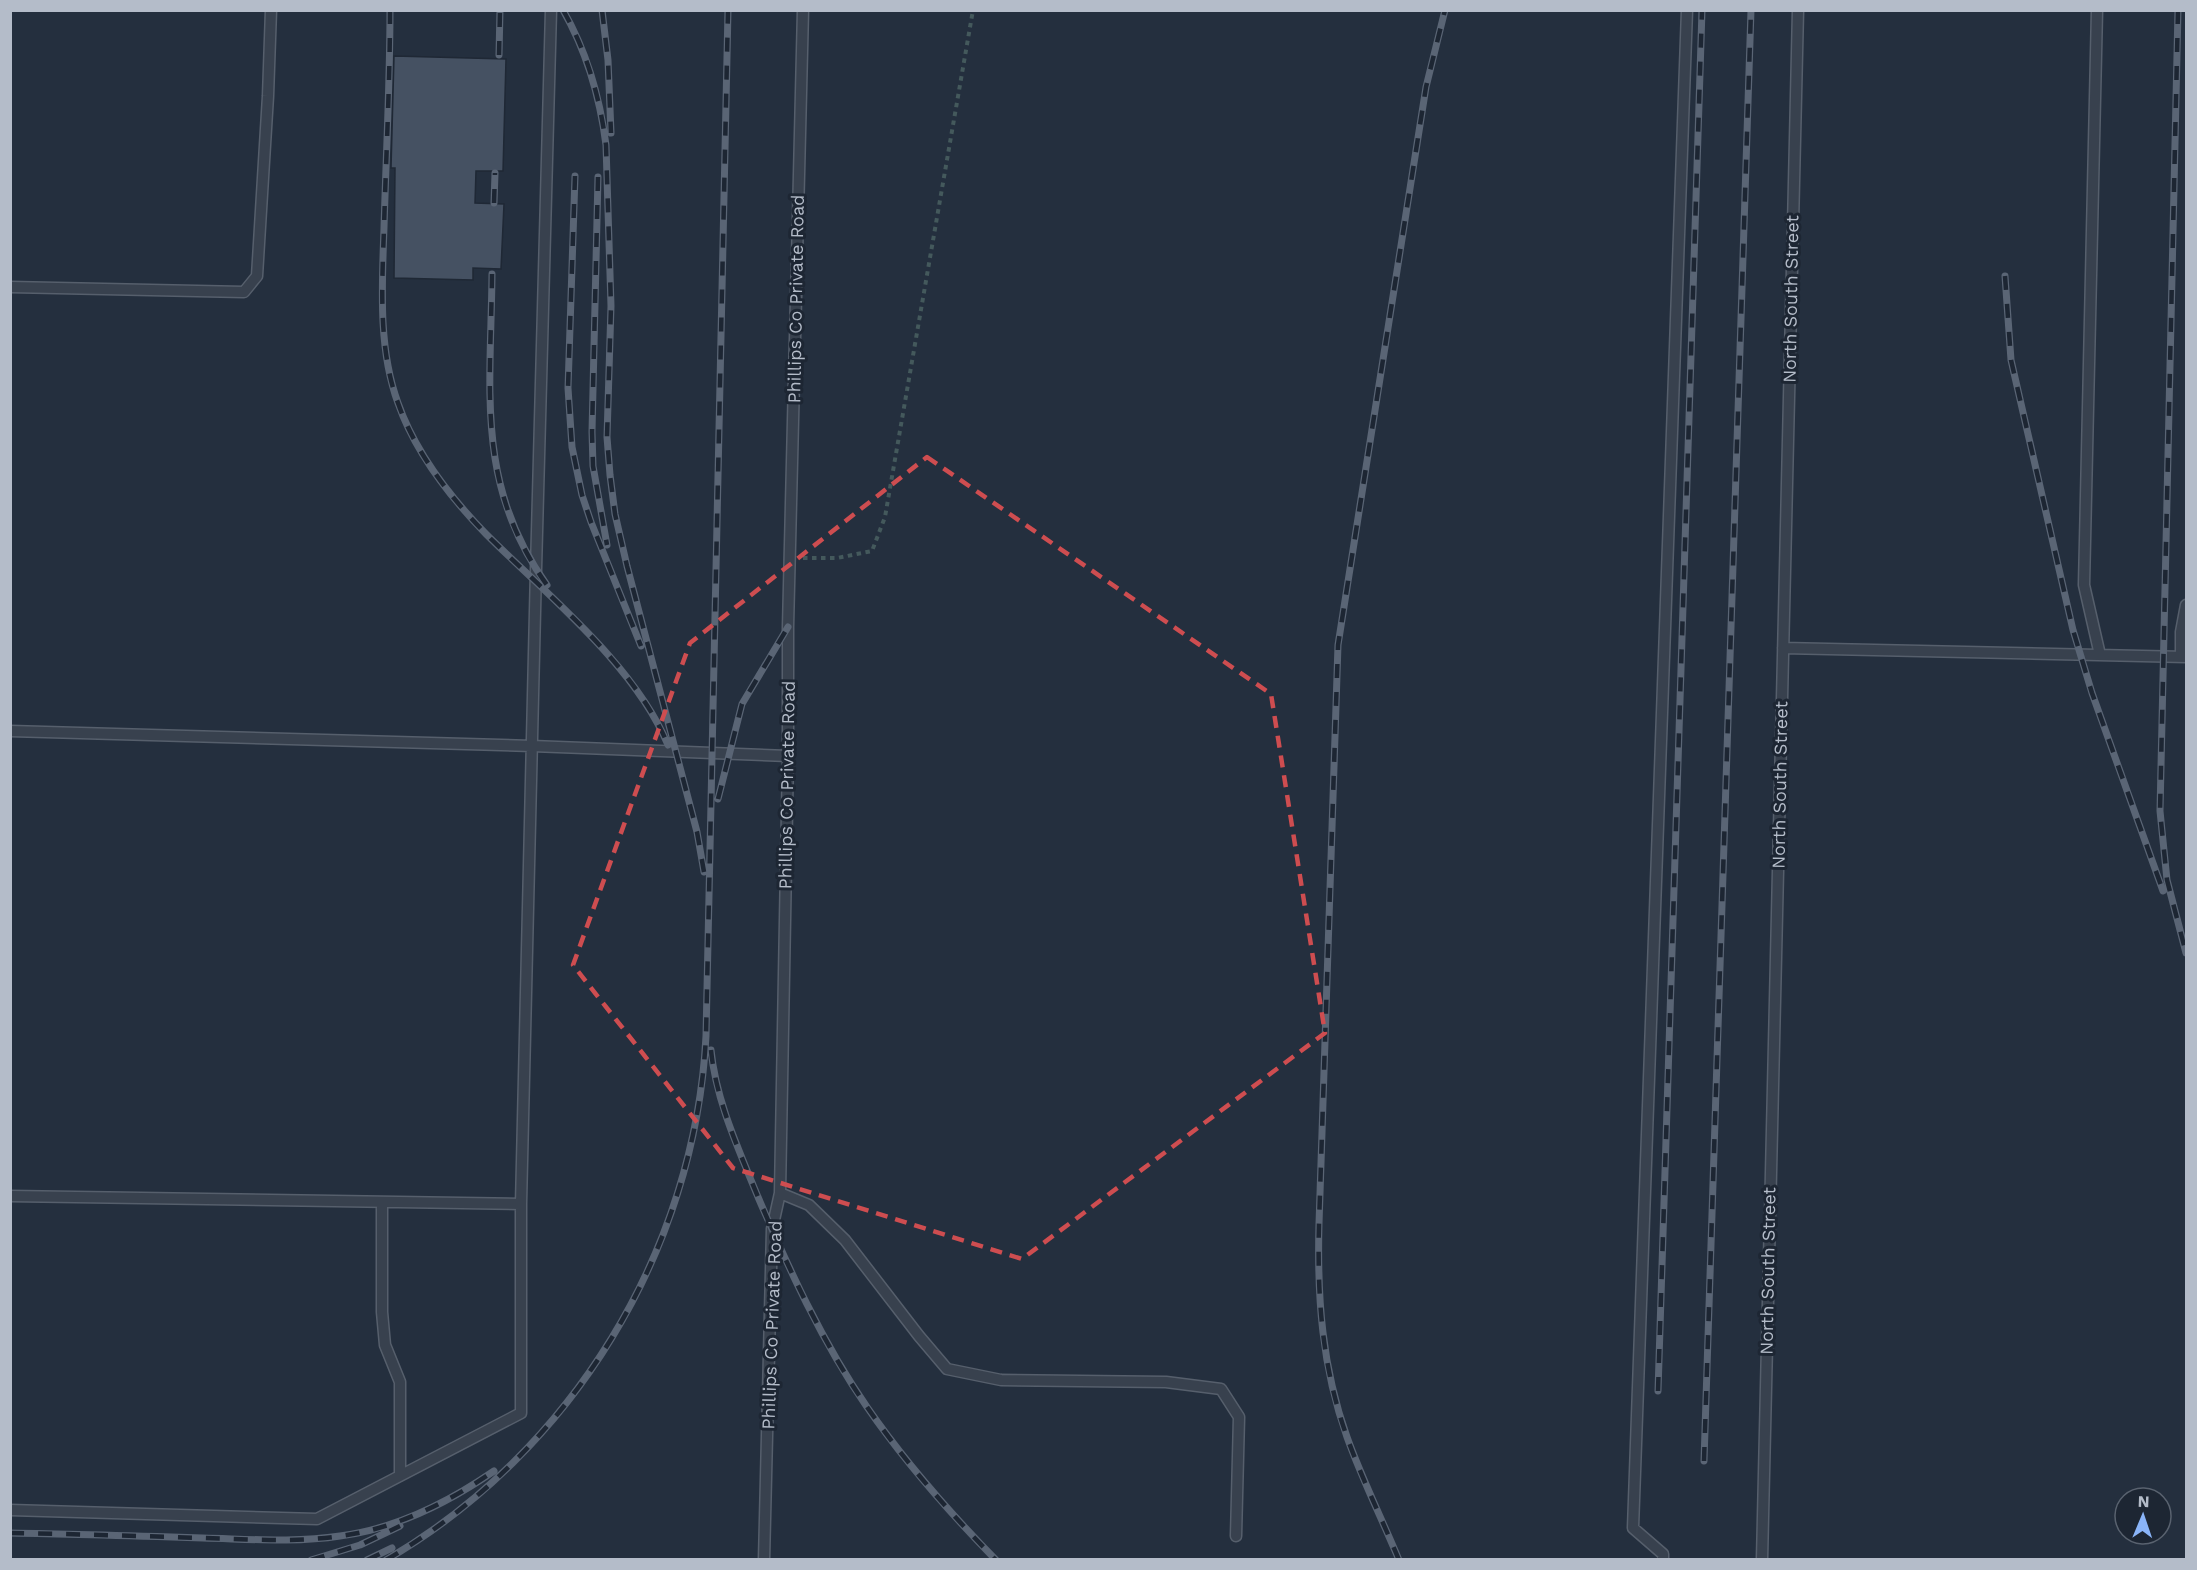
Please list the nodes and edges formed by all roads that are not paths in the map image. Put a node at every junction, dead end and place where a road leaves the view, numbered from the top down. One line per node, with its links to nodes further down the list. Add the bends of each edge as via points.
1 (271, 10): 7 (lane, via 256,276 244,291)
2 (551, 10): 13 (lane)
3 (803, 10): 14 (lane, Phillips Co Private Road)
4 (1687, 10): 23 (lane, via 1633,1528 1663,1554)
5 (1798, 10): 9 (lane, North South Street)
6 (2097, 10): 10 (lane, via 2084,585)
7 (10, 286)
8 (2187, 605): 11 (lane, via 2181,632)
9 (1783, 648): 10 (lane); 24 (lane, North South Street)
10 (2100, 655): 11 (lane)
11 (2184, 657)
12 (10, 731): 13 (lane)
13 (532, 746): 14 (lane); 18 (lane)
14 (788, 756): 15 (lane, Phillips Co Private Road)
15 (780, 1193): 21 (lane, via 809,1205 845,1240 947,1369 1001,1380 1166,1382 1221,1389 1239,1417); 22 (lane, Phillips Co Private Road, via 772,1229)
16 (10, 1196): 17 (lane)
17 (382, 1202): 18 (lane); 19 (lane, via 382,1312 385,1345 400,1382)
18 (521, 1204): 19 (lane, via 521,1413)
19 (400, 1476): 20 (lane, via 317,1519)
20 (10, 1510)
21 (1236, 1536)
22 (765, 1560)
23 (1663, 1560)
24 (1762, 1560)

